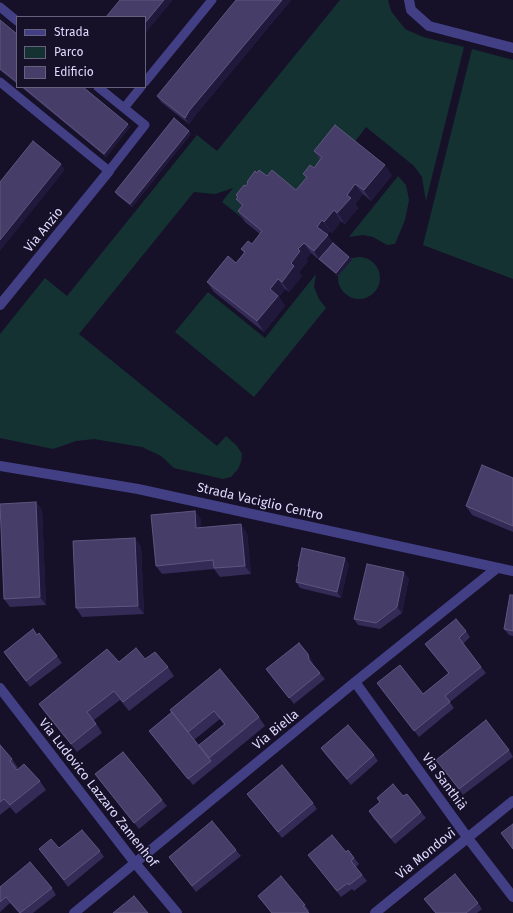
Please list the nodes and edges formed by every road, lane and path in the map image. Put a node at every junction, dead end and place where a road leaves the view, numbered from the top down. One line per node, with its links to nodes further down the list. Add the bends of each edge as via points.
1 (212, 0): 6 (lane)
2 (409, 0): 5 (street, via 411,10 429,26)
3 (0, 7): 4 (lane)
4 (16, 20)
5 (513, 48)
6 (146, 81)
7 (0, 82): 11 (lane)
8 (99, 88): 10 (lane, Via Anzio)
9 (140, 88): 10 (lane)
10 (124, 108): 11 (lane, Via Anzio, via 146,126)
11 (109, 171): 12 (street, Via Anzio)
12 (0, 305)
13 (0, 466): 14 (street, Strada Vaciglio Centro, via 138,489)
14 (497, 568): 15 (street, Strada Vaciglio Centro); 16 (street, Via Biella)
15 (513, 571)
16 (355, 682): 19 (street, Via Santhià); 20 (street, Via Biella)
17 (0, 688): 20 (street, Via Ludovico Lazzaro Zamenhof)
18 (513, 801): 19 (street, Via Mondovì)
19 (467, 837): 21 (street, Via Santhià); 24 (street, Via Mondovì)
20 (135, 863): 22 (street, Via Biella); 23 (street, Via Ludovico Lazzaro Zamenhof)
21 (513, 897)
22 (74, 913)
23 (177, 913)
24 (375, 913)

